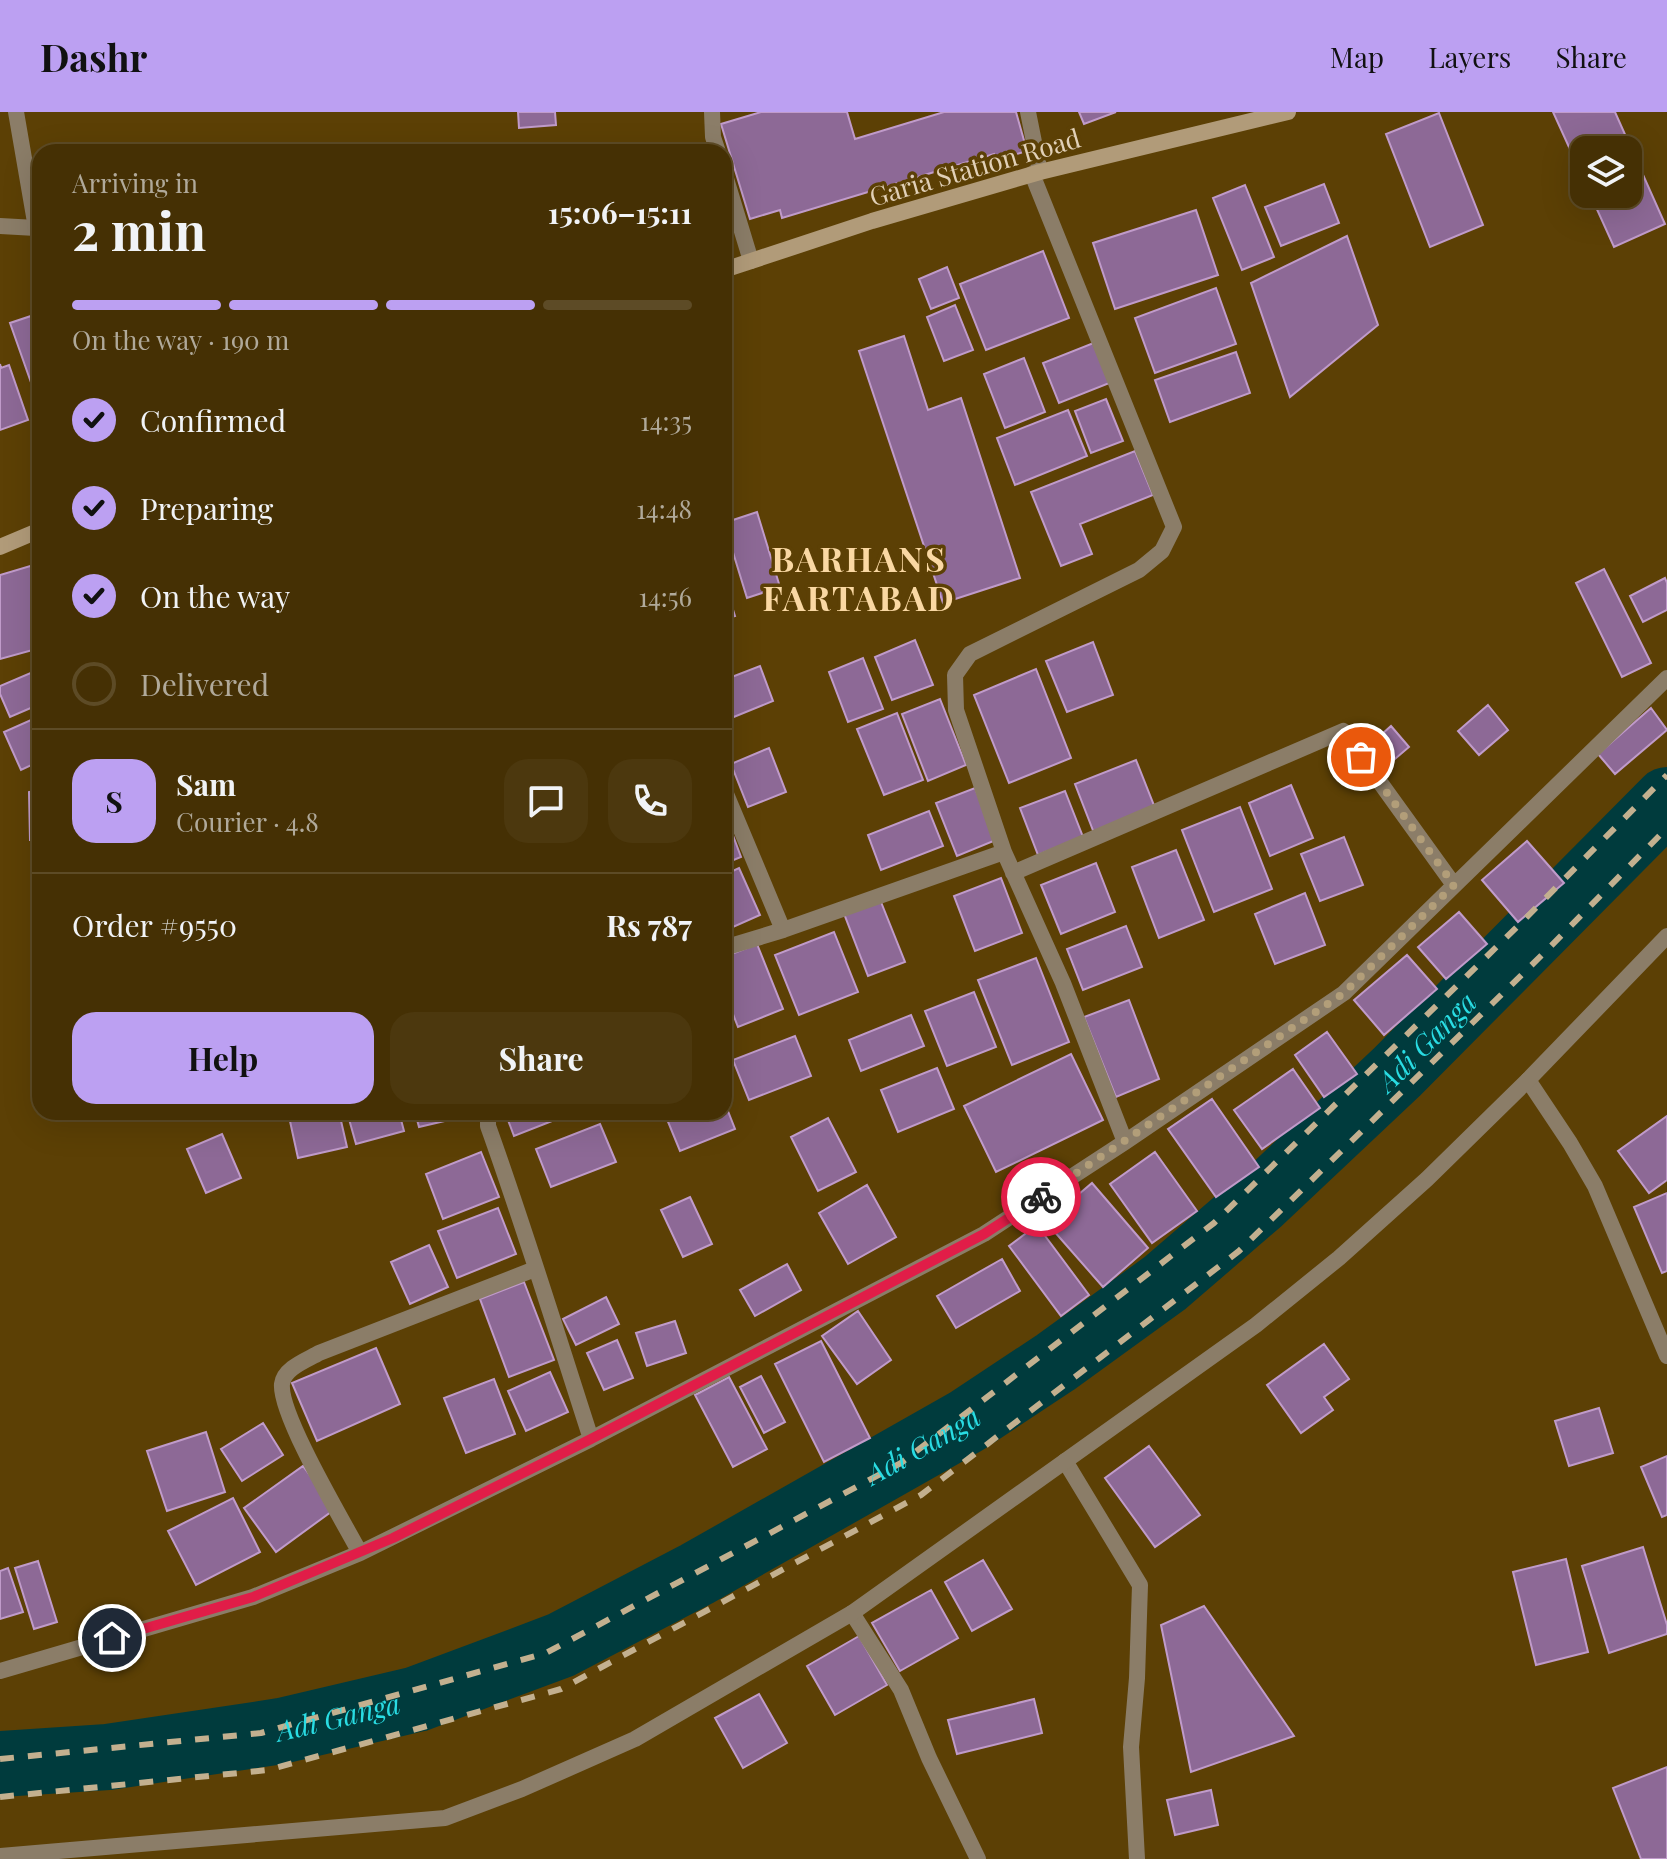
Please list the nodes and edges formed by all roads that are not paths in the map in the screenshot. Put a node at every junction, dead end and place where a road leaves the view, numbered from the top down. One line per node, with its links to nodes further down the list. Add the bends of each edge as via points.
1 (16, 112): 8 (street)
2 (712, 112): 5 (street)
3 (1028, 112): 6 (street)
4 (1288, 112): 6 (main road, Garia Station Road)
5 (715, 144)
6 (1036, 173): 11 (main road, Garia Station Road); 17 (street, via 1174,527 1162,551 1139,570 970,654 955,675 956,710)
7 (732, 198): 11 (street)
8 (32, 199)
9 (0, 226): 10 (street)
10 (32, 231)
11 (751, 261): 12 (main road, Garia Station Road)
12 (732, 267)
13 (32, 533): 14 (main road)
14 (0, 547)
15 (1667, 678): 19 (street)
16 (732, 808): 20 (street)
17 (1004, 852): 18 (street); 20 (street)
18 (1013, 873): 19 (street, via 1343,731); 25 (street)
19 (1454, 885): 25 (street, via 1344,993)
20 (783, 930): 22 (street)
21 (1667, 936): 23 (street)
22 (732, 946)
23 (1528, 1080): 27 (street, via 1595,1186); 29 (street, via 1339,1258 1256,1325)
24 (488, 1120): 26 (street)
25 (1125, 1142): 28 (street, via 984,1234)
26 (535, 1269): 28 (street); 30 (street, via 319,1353 287,1372 282,1384 287,1412)
27 (1667, 1356)
28 (591, 1439): 30 (street)
29 (1065, 1461): 31 (street); 35 (street, via 1140,1585 1131,1747)
30 (360, 1553): 32 (street, via 253,1597)
31 (852, 1613): 33 (street, via 635,1739 445,1818); 34 (street, via 901,1690)
32 (0, 1671)
33 (0, 1856)
34 (978, 1859)
35 (1137, 1859)

